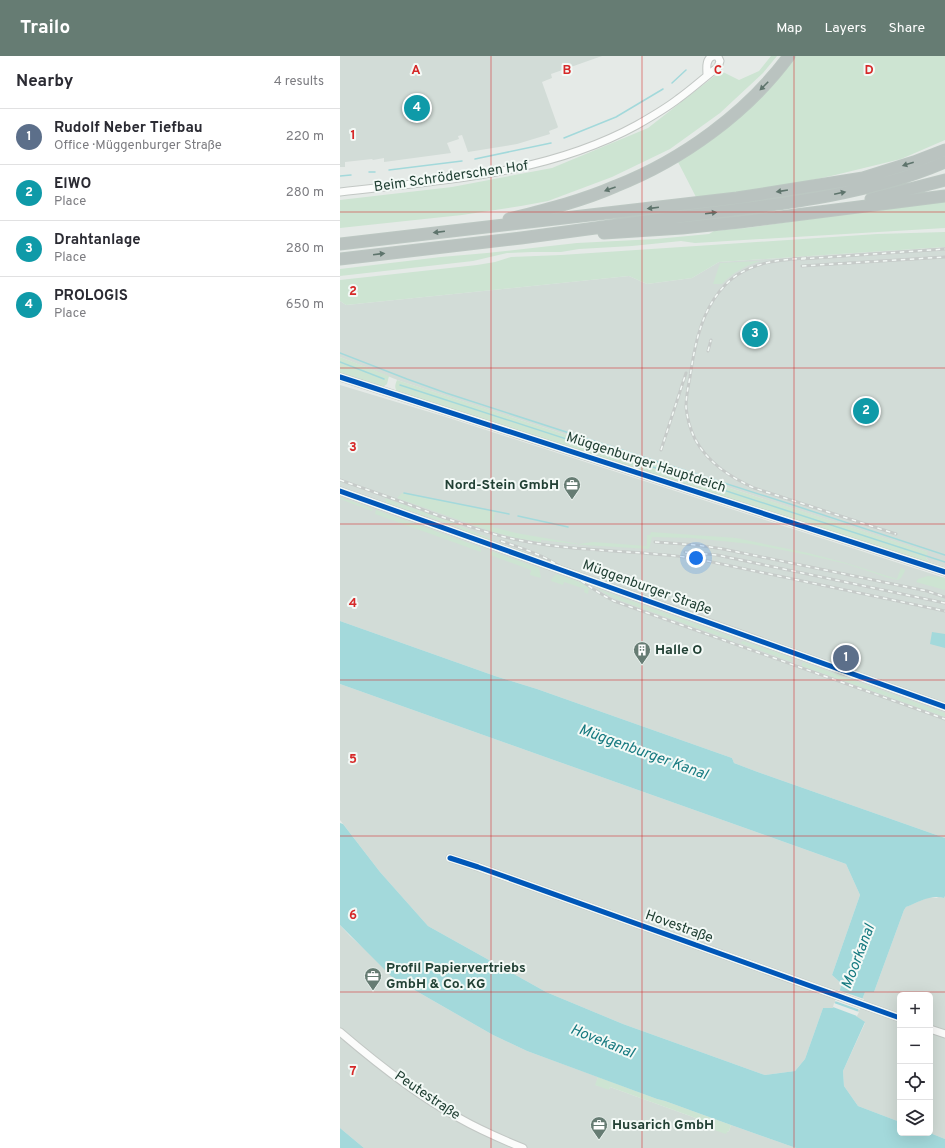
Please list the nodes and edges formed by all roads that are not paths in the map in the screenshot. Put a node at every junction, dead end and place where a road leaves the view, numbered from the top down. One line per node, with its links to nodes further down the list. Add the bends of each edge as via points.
1 (714, 56): 3 (street, Beim Schröderschen Hof, via 708,61); 3 (street, Beim Schröderschen Hof, via 719,59 719,65)
2 (789, 56): 10 (highway, one-way to 10, via 770,80 726,121 654,169 581,199)
3 (707, 75): 7 (street, Beim Schröderschen Hof, via 677,100 636,125 603,141 537,164 486,174)
4 (945, 150): 10 (highway, one-way to 10, via 863,178 812,187)
5 (945, 162): 11 (highway, one-way to 5, via 827,196 892,180)
6 (945, 180): 9 (highway)
7 (340, 192)
8 (945, 196): 9 (highway)
9 (829, 210): 11 (highway, via 682,228)
10 (477, 228): 12 (highway, one-way to 12)
11 (520, 238): 13 (highway, one-way to 11)
12 (340, 244)
13 (340, 259)
14 (340, 377): 16 (street, Müggenburger Hauptdeich)
15 (340, 491): 17 (street, Müggenburger Straße)
16 (945, 572)
17 (945, 707)
18 (450, 858): 19 (street, Hovestraße)
19 (897, 1017)
20 (933, 1030): 22 (street)
21 (340, 1032): 23 (street, Peutestraße, via 442,1108 486,1133)
22 (945, 1034)
23 (523, 1148)

